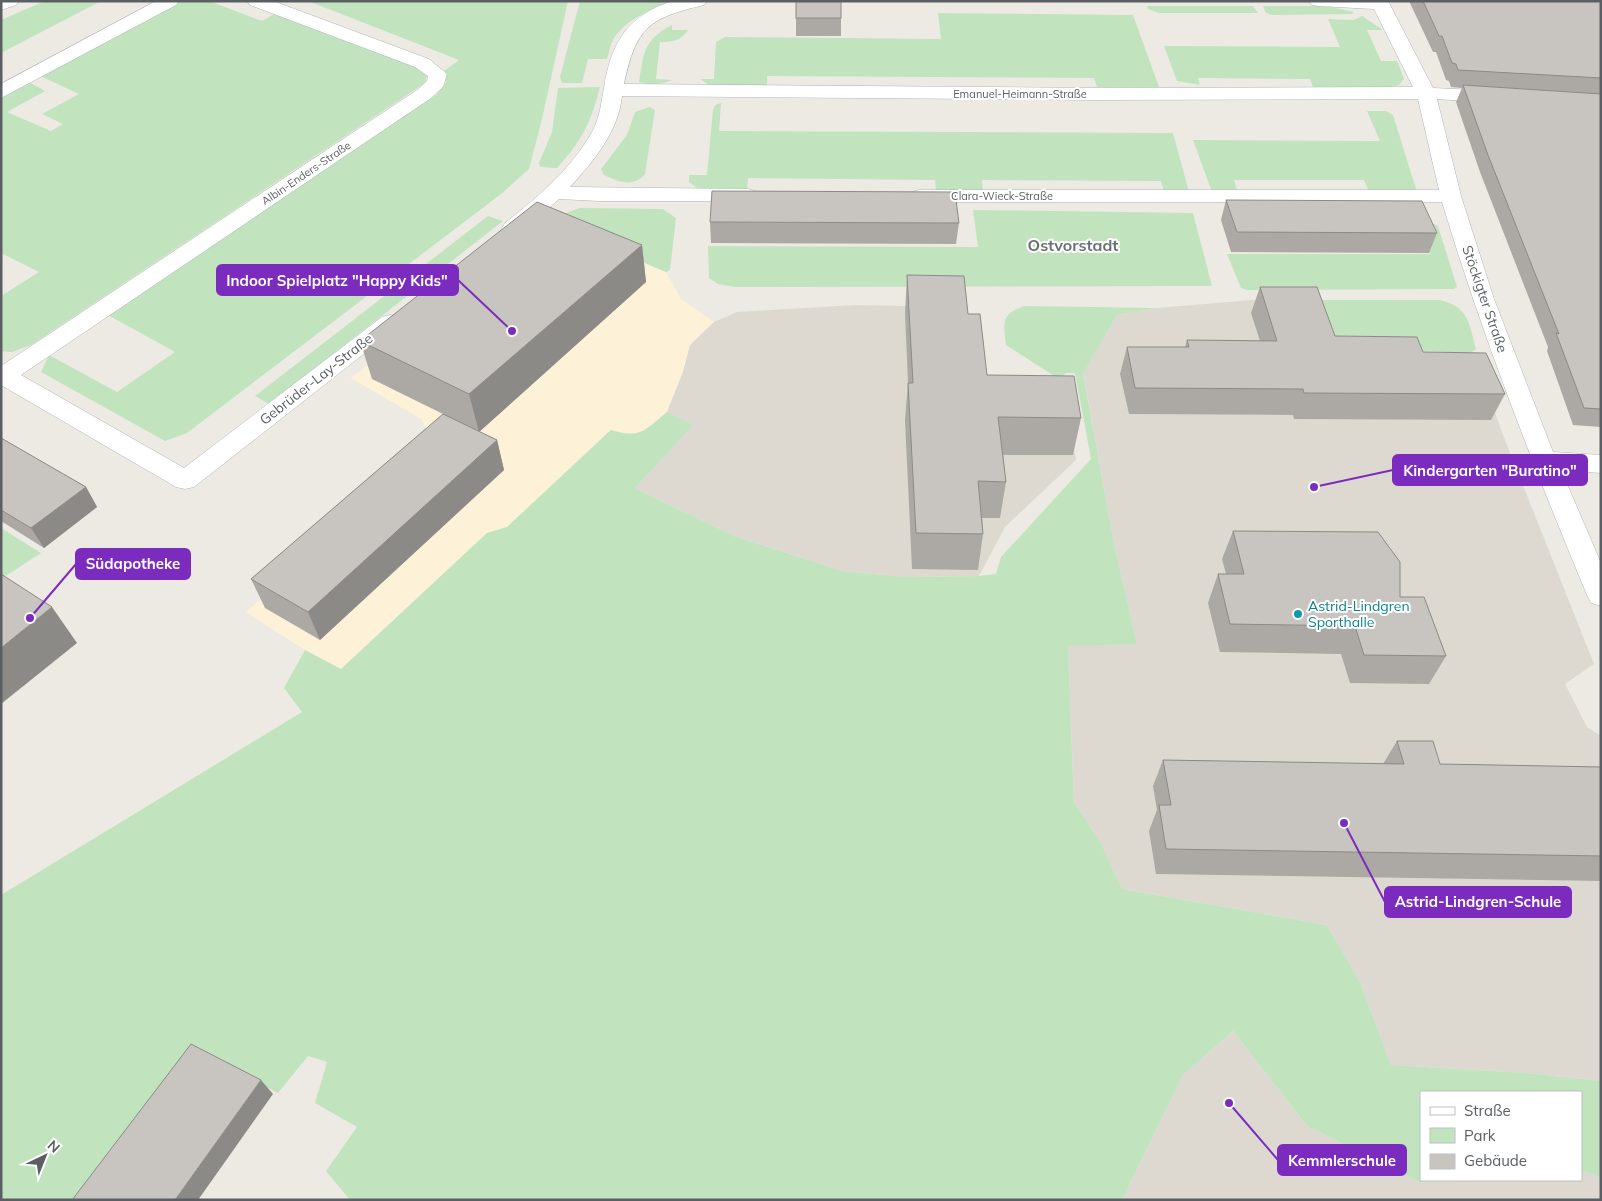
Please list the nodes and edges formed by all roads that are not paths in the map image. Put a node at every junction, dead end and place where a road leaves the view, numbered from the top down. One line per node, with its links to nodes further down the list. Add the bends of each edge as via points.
1 (10, 1): 7 (street)
2 (170, 1): 9 (street)
3 (256, 1): 18 (street, Albin-Enders-Straße, via 422,63 438,74 436,83)
4 (698, 1): 8 (street, via 664,11 633,30 620,59)
5 (1318, 1): 6 (street)
6 (1380, 3): 10 (street, Stöckigter Straße)
7 (1, 5)
8 (613, 90): 10 (street, Emanuel-Heimann-Straße); 12 (street, via 608,119 593,144)
9 (1, 92)
10 (1426, 93): 11 (street, Emanuel-Heimann-Straße); 15 (street, Stöckigter Straße)
11 (1514, 98)
12 (552, 192): 13 (street, via 598,196); 16 (street, via 521,223)
13 (765, 195)
14 (898, 196): 15 (street, Clara-Wieck-Straße)
15 (1452, 196): 19 (street, Stöckigter Straße, via 1484,299)
16 (498, 240)
17 (406, 310): 18 (street, Gebrüder-Lay-Straße, via 185,480)
18 (3, 374)
19 (1544, 460): 20 (street); 21 (street, Stöckigter Straße)
20 (1601, 464)
21 (1601, 595)

